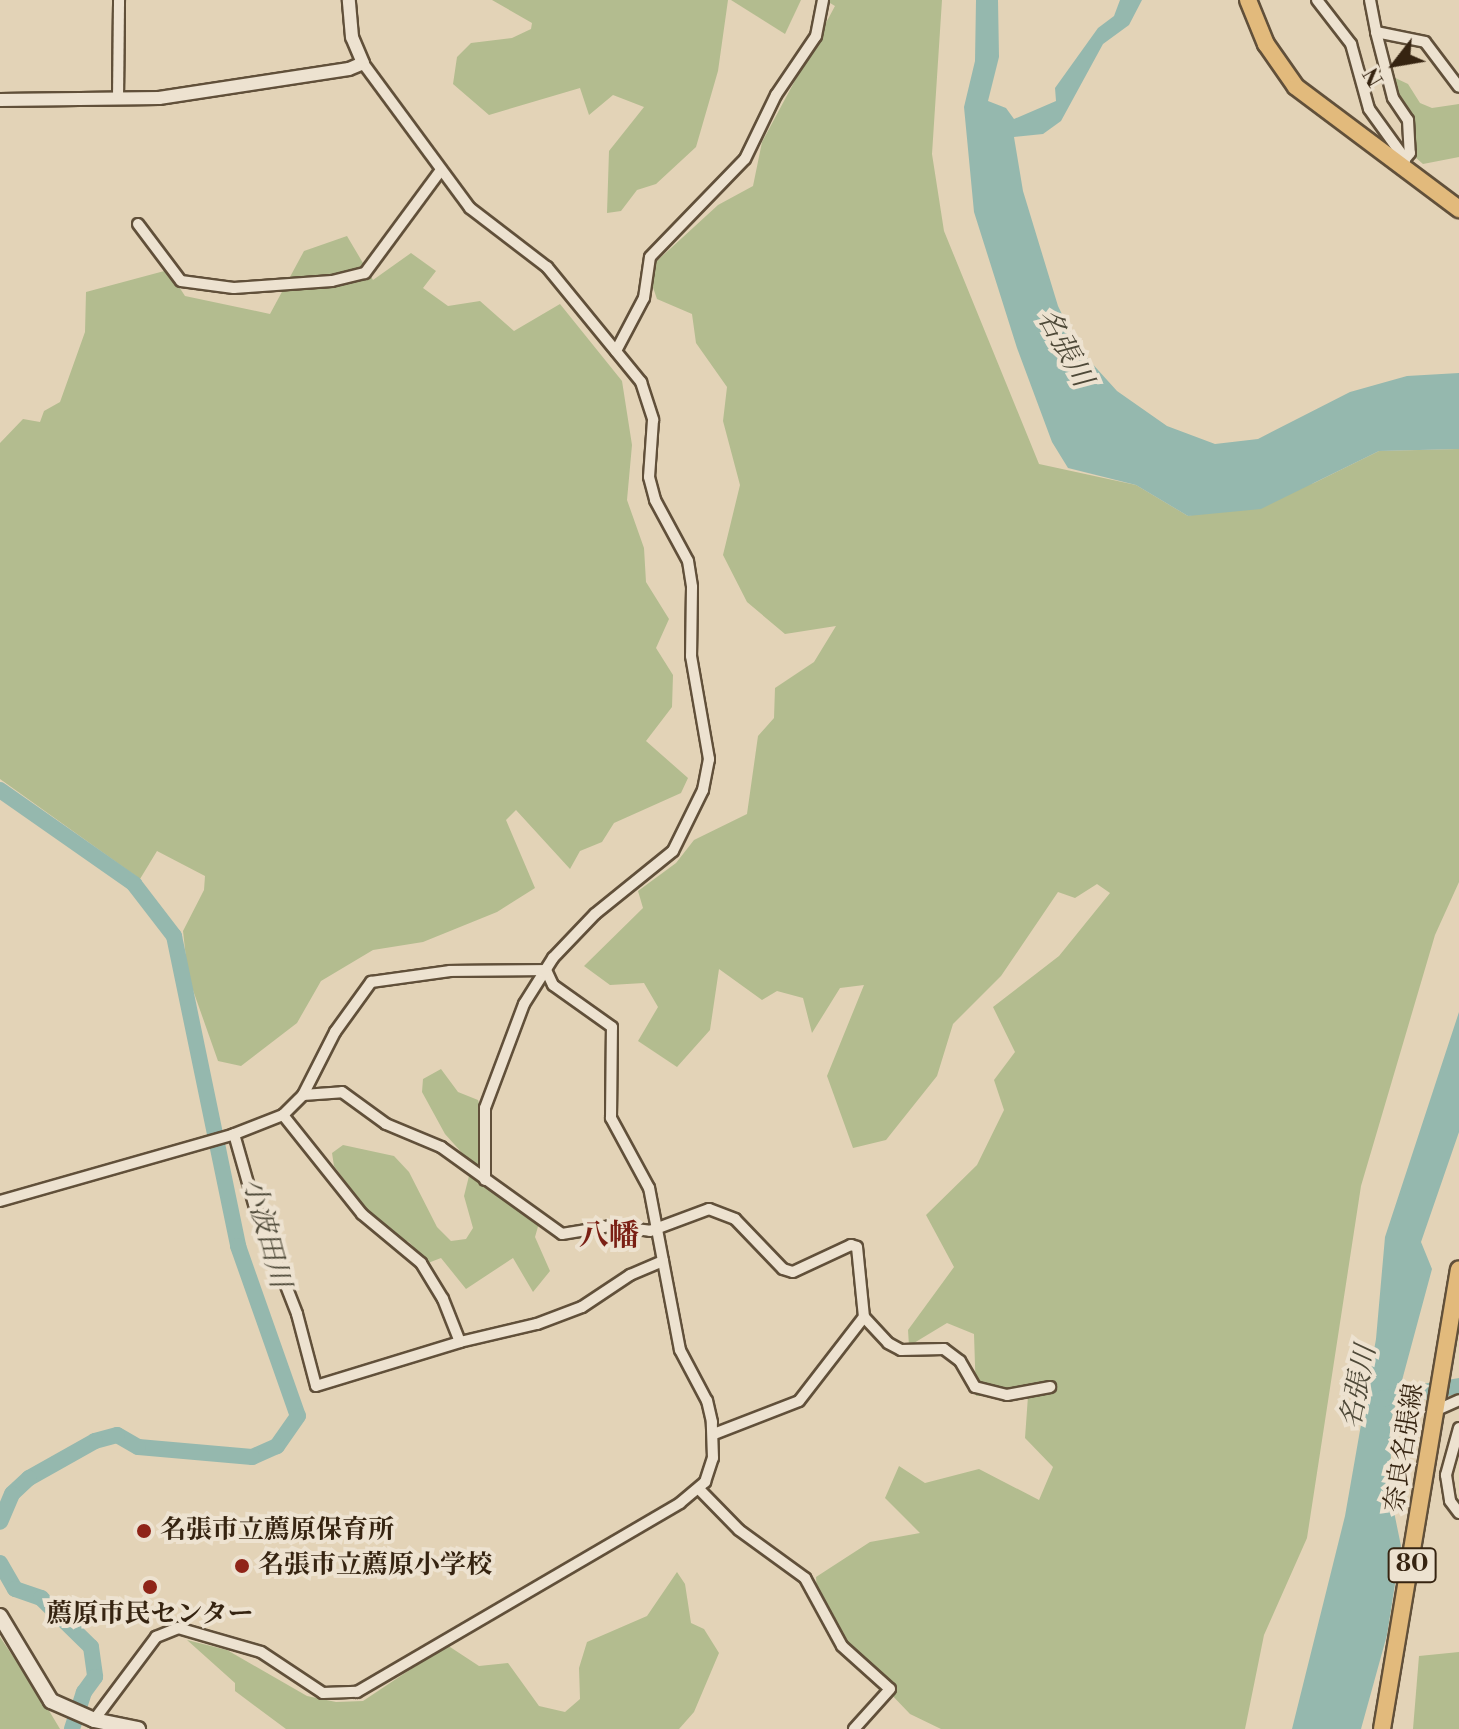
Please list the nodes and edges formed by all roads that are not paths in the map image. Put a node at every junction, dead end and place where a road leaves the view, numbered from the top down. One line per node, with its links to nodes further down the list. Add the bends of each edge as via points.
1 (119, 0): 10 (street)
2 (349, 0): 8 (street, via 352,37)
3 (823, 0): 16 (street, via 816,36 776,95 745,159 650,257 644,298)
4 (1248, 0): 12 (main road, via 1266,44 1296,87)
5 (1317, 0): 12 (street, via 1351,44 1369,109)
6 (1370, 0): 7 (street)
7 (1376, 32): 9 (street, via 1425,42); 12 (street, via 1393,98 1408,120 1410,153)
8 (363, 63): 10 (street, via 324,74); 13 (street)
9 (1459, 87)
10 (118, 99): 11 (street)
11 (0, 100)
12 (1403, 164): 14 (main road)
13 (441, 170): 15 (street, via 365,273 332,281 234,288 181,281); 16 (street, via 470,208 547,267)
14 (1459, 209)
15 (138, 224)
16 (616, 351): 17 (street, via 649,400 649,477 655,500 688,561 691,656 709,759 703,790 673,851 595,914)
17 (546, 970): 18 (street, via 450,971 371,982 335,1032); 21 (street, via 507,1042 502,1075 485,1108); 23 (street, via 553,985 612,1027 611,1118 649,1188)
18 (303, 1095): 19 (street); 21 (street, via 342,1092 386,1124 441,1147)
19 (283, 1115): 20 (street); 27 (street, via 362,1214 421,1263)
20 (233, 1135): 22 (street); 27 (street, via 297,1314 316,1386)
21 (485, 1180): 23 (street, via 562,1234 596,1227 634,1232)
22 (0, 1201)
23 (660, 1226): 24 (street); 26 (street, via 698,1210 721,1212 735,1219 783,1269 793,1272 845,1247 857,1247)
24 (663, 1261): 27 (street, via 630,1275 582,1307); 32 (street, via 680,1350 707,1401)
25 (1459, 1269): 30 (main road, 奈良名張線 / 80)
26 (864, 1317): 28 (street, via 901,1350 950,1353 975,1387 1007,1395); 32 (street, via 799,1401)
27 (460, 1342)
28 (1050, 1387)
29 (1459, 1400): 30 (street)
30 (1437, 1405): 39 (main road, 奈良名張線 / 80)
31 (1459, 1428): 34 (street, via 1446,1475 1450,1501)
32 (714, 1434): 33 (street, via 711,1467)
33 (699, 1489): 36 (street, via 357,1692 323,1693 261,1652 178,1628 156,1637); 38 (street, via 739,1530 805,1578 842,1646 890,1689)
34 (1459, 1513)
35 (0, 1616): 36 (main road, via 35,1682 64,1709)
36 (90, 1719): 37 (main road)
37 (138, 1729)
38 (854, 1729)
39 (1382, 1729)

